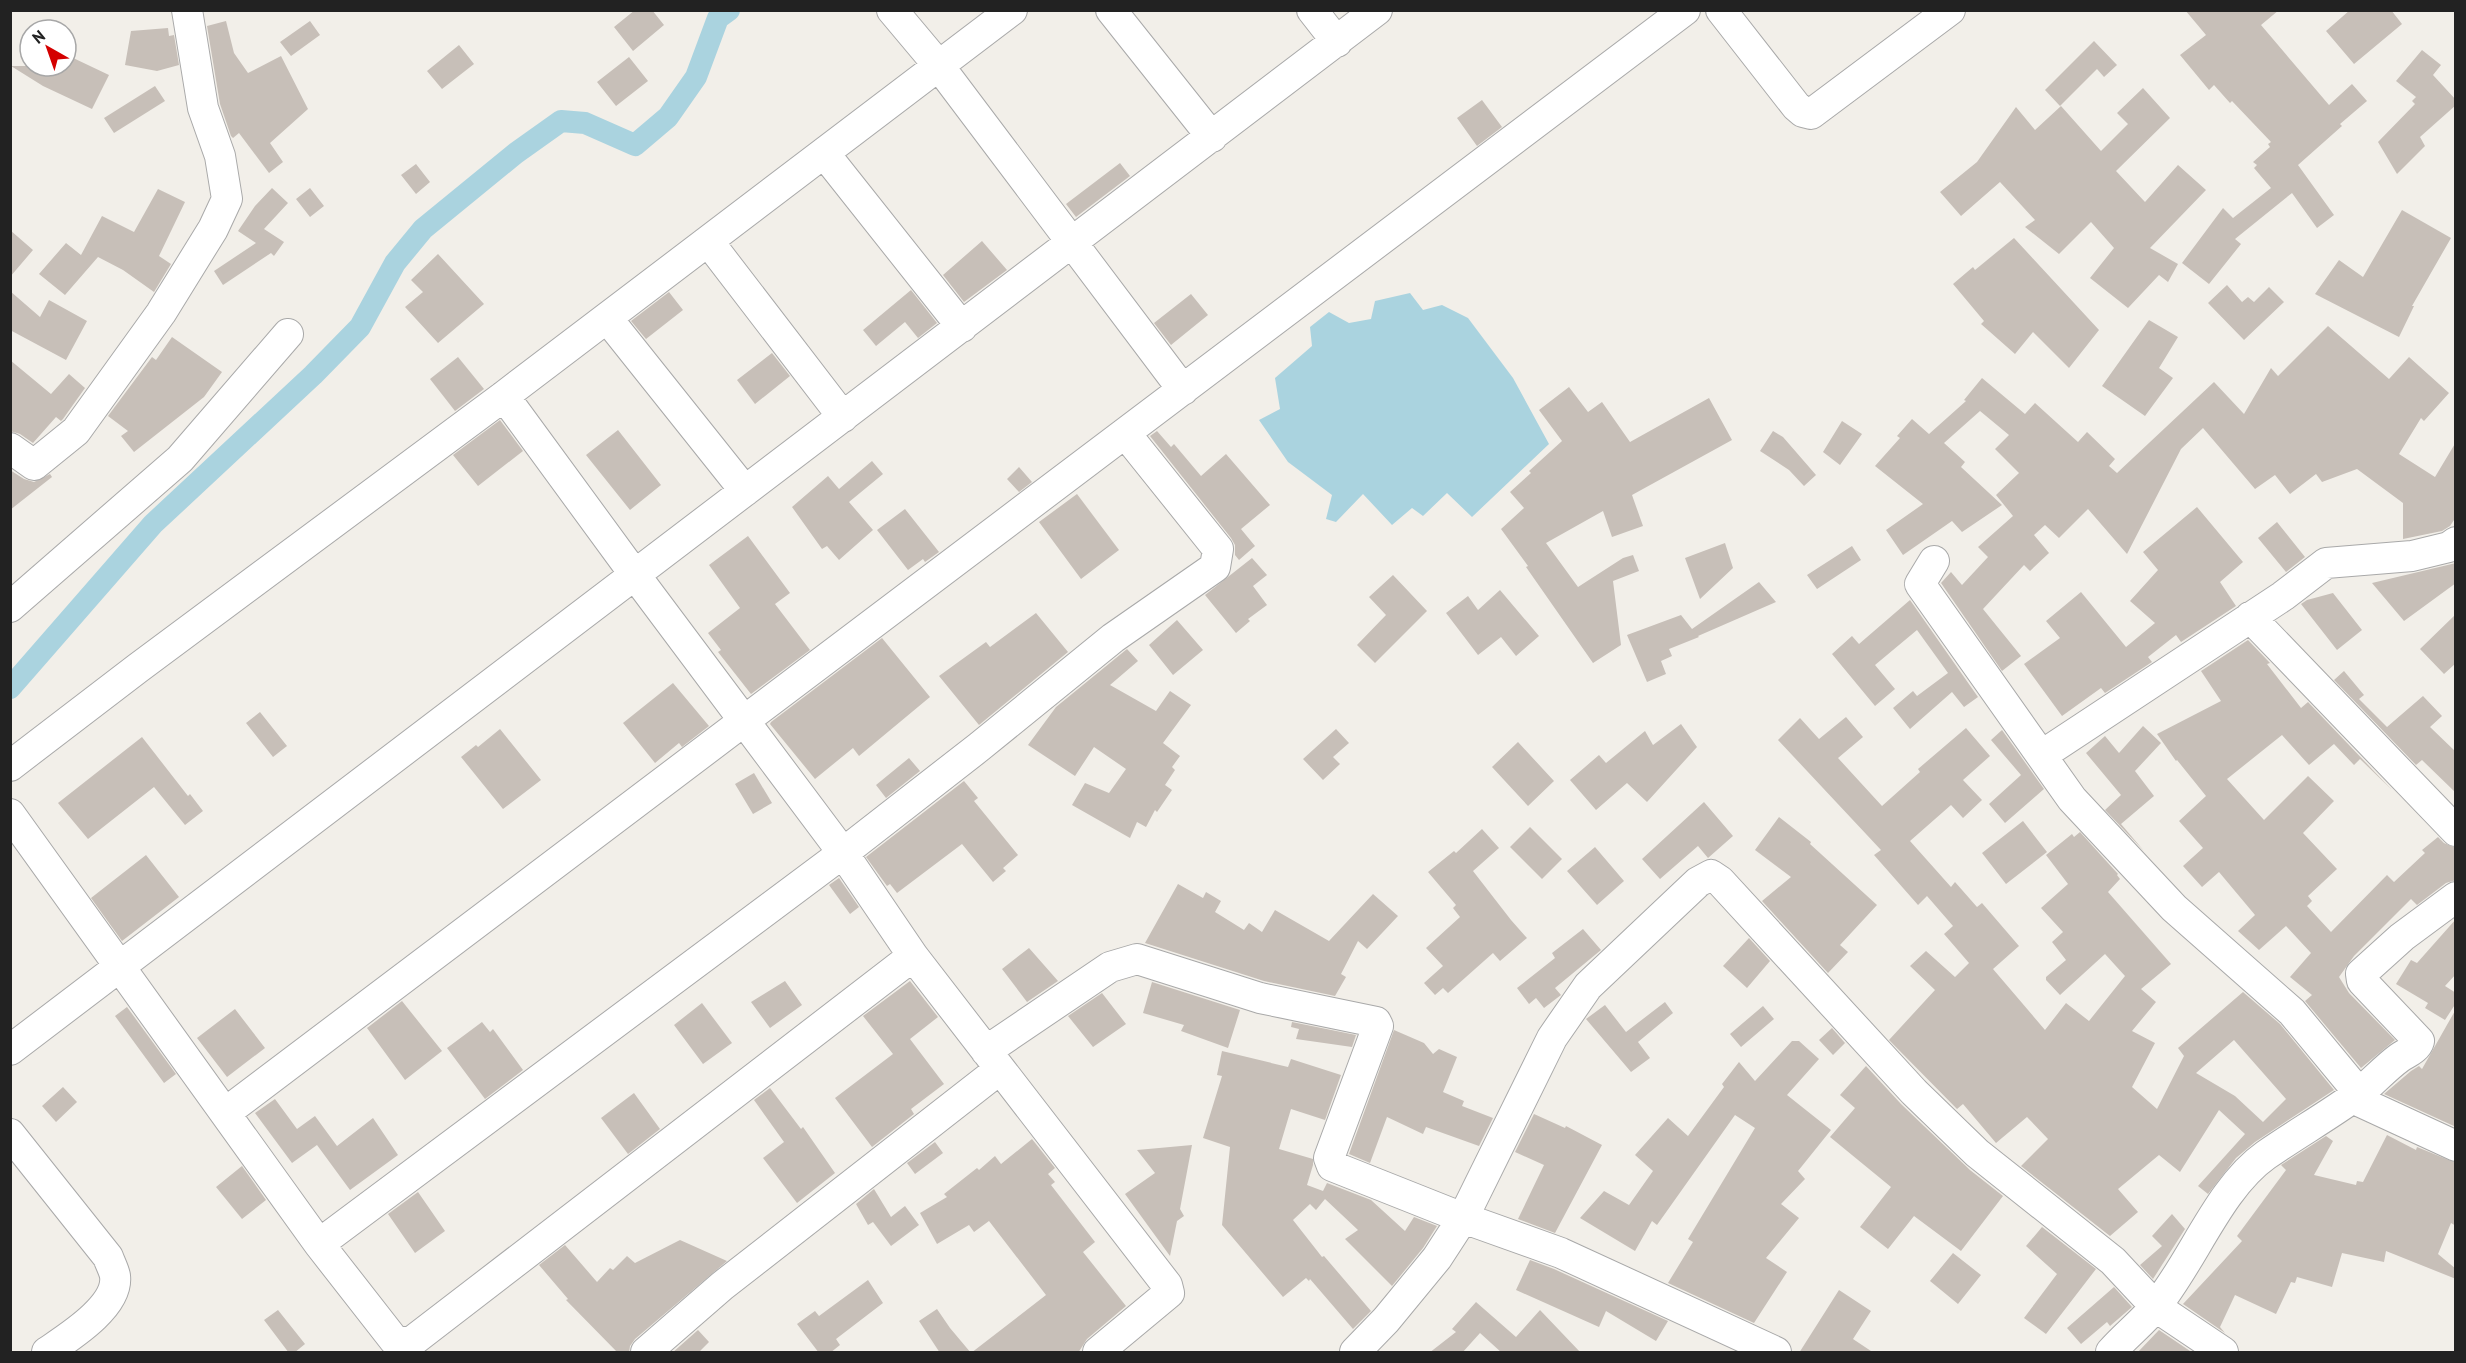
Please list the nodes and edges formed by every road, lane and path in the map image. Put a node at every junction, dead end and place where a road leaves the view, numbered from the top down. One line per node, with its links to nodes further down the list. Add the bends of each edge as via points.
1 (187, 10): 23 (street, via 203,108 220,156 227,200 161,313 76,431 34,465)
2 (892, 10): 11 (street)
3 (1012, 10): 11 (street)
4 (1111, 10): 12 (street)
5 (1312, 10): 10 (street)
6 (1377, 10): 10 (street)
7 (1685, 10): 19 (street)
8 (1721, 10): 9 (street, via 1796,106 1811,114)
9 (1950, 10)
10 (1336, 42): 12 (street)
11 (939, 66): 13 (street); 15 (street)
12 (1212, 137): 15 (street)
13 (824, 153): 14 (street); 17 (street)
14 (708, 241): 16 (street); 21 (street)
15 (1073, 242): 17 (street); 19 (street)
16 (608, 318): 20 (street); 24 (street)
17 (962, 327): 21 (street)
18 (288, 334): 28 (street, via 180,459)
19 (1183, 390): 22 (street)
20 (504, 396): 27 (street); 32 (street)
21 (843, 417): 24 (street)
22 (1125, 433): 30 (street); 35 (street, via 1218,549 1215,567 1113,638)
23 (10, 448)
24 (745, 491): 27 (street)
25 (2456, 542): 29 (street, via 2412,556 2326,563)
26 (1934, 561): 31 (street, via 1920,584)
27 (635, 575): 30 (street); 38 (street)
28 (10, 607)
29 (2250, 617): 31 (street); 34 (street)
30 (743, 722): 35 (street); 42 (street)
31 (2042, 754): 41 (street, via 2072,799 2174,908 2292,1012)
32 (10, 766)
33 (10, 814): 38 (street)
34 (2456, 831)
35 (843, 854): 37 (street); 46 (street)
36 (2456, 897): 41 (street, via 2361,974 2362,981 2419,1041)
37 (913, 956): 40 (street); 48 (street, via 410,1343)
38 (121, 966): 39 (street); 42 (street)
39 (10, 1050)
40 (993, 1060): 45 (street, via 1110,968 1137,959 1260,998 1376,1022 1378,1026 1329,1158 1332,1166); 50 (street); 51 (street, via 1170,1290)
41 (2356, 1096): 44 (street); 47 (street, via 2246,1172)
42 (225, 1113): 46 (street)
43 (10, 1134): 49 (street, via 108,1257 115,1277 109,1299 89,1322)
44 (2456, 1146)
45 (1463, 1218): 47 (street, via 1551,1038 1588,986 1698,882 1712,875 1914,1092 1977,1153 2114,1261); 52 (street, via 1437,1258); 53 (street, via 1561,1253)
46 (319, 1244): 48 (street)
47 (2156, 1307): 54 (street); 55 (street)
48 (390, 1346)
49 (47, 1353)
50 (646, 1353)
51 (1098, 1353)
52 (1355, 1353)
53 (1776, 1353)
54 (2111, 1353)
55 (2223, 1353)

